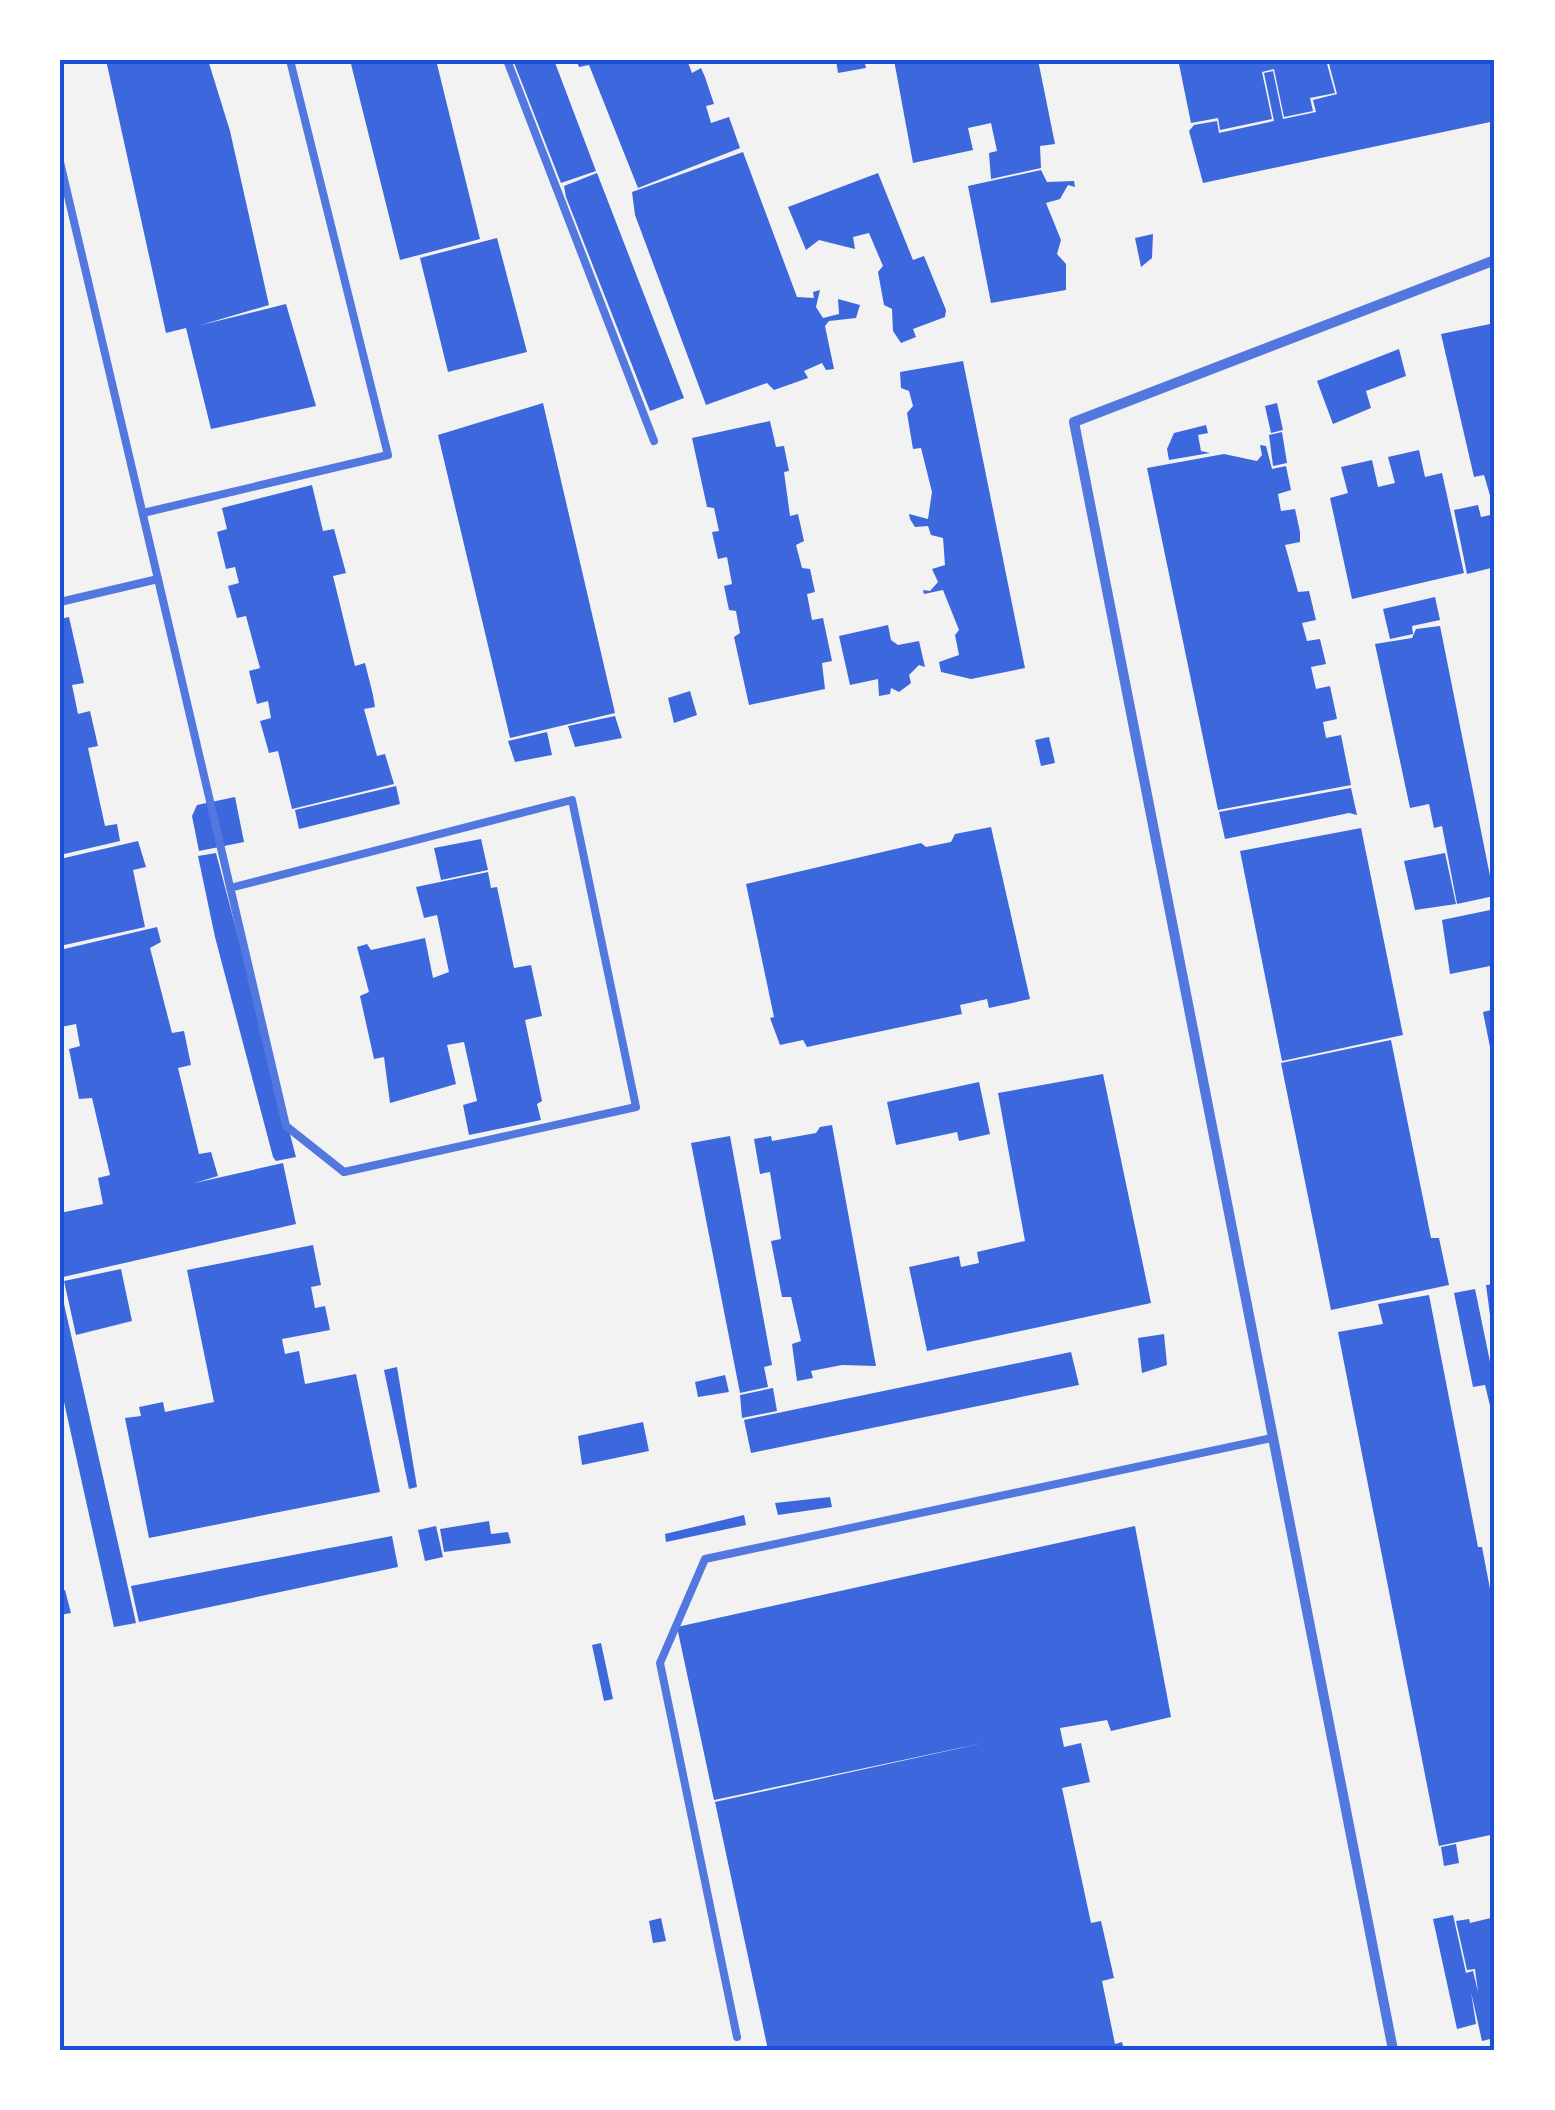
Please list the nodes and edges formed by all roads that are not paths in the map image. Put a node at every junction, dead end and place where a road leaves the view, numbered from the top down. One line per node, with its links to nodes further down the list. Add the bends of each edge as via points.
1 (290, 60): 6 (lane, via 388,455)
2 (507, 60): 5 (lane)
3 (60, 162): 6 (lane)
4 (1495, 260): 10 (street, via 1074,422)
5 (654, 441)
6 (143, 513): 7 (lane)
7 (158, 578): 8 (lane); 9 (lane)
8 (60, 602)
9 (230, 888): 9 (lane, via 286,1126 344,1172 636,1107 572,800)
10 (1272, 1438): 11 (lane, via 705,1559 660,1662); 12 (street)
11 (736, 2037)
12 (1393, 2050)

